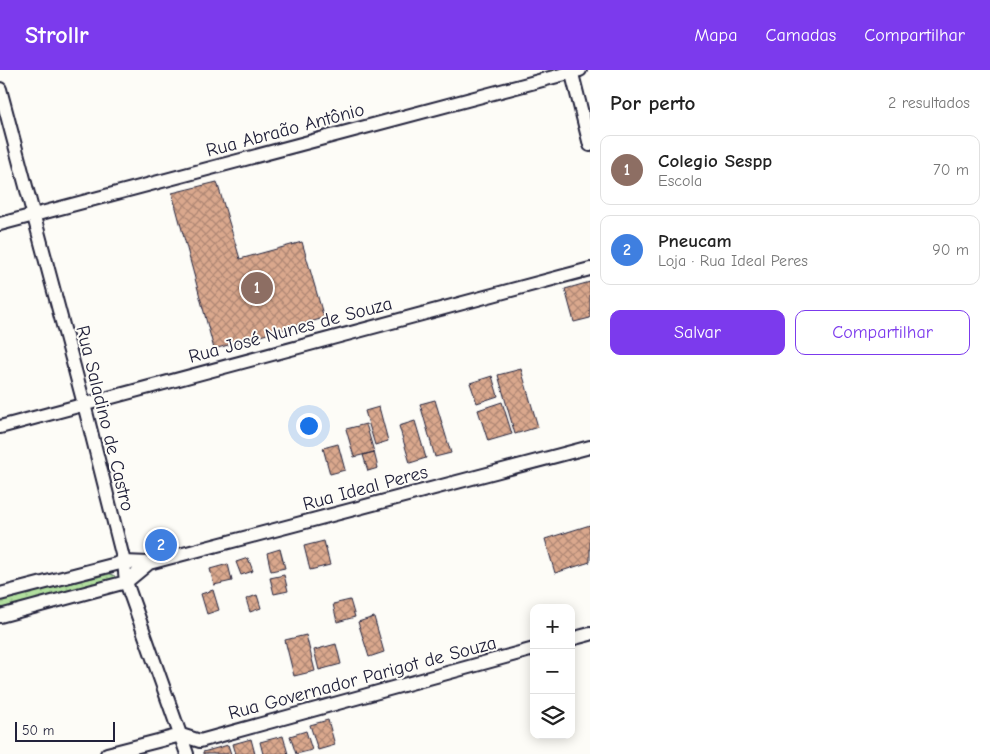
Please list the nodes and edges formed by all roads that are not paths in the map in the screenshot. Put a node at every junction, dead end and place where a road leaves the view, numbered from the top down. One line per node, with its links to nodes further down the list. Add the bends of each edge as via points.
1 (574, 71): 3 (street); 4 (street, Rua Abraão Antônio)
2 (0, 89): 4 (street, Rua Saladino de Castro)
3 (590, 145)
4 (33, 215): 5 (street, Rua Abraão Antônio); 7 (street, Rua Saladino de Castro)
5 (0, 224)
6 (590, 269): 7 (street, Rua José Nunes de Souza)
7 (84, 404): 8 (street, Rua José Nunes de Souza); 10 (street, Rua Saladino de Castro)
8 (0, 427)
9 (590, 447): 11 (street, Rua Ideal Peres)
10 (124, 562): 11 (street, Rua Ideal Peres); 12 (street, Rua Saladino de Castro); 13 (street, Rua Ideal Peres)
11 (149, 563): 12 (street, Rua Ideal Peres)
12 (126, 582): 14 (street, Rua Ideal Peres); 18 (street, Rua Saladino de Castro)
13 (0, 594)
14 (0, 616)
15 (590, 634): 16 (street)
16 (575, 638)
17 (530, 650): 19 (street, Rua Governador Parigot de Souza)
18 (181, 735): 19 (street); 20 (street); 21 (street, Rua Saladino de Castro)
19 (200, 741): 21 (street)
20 (108, 754)
21 (188, 754)

